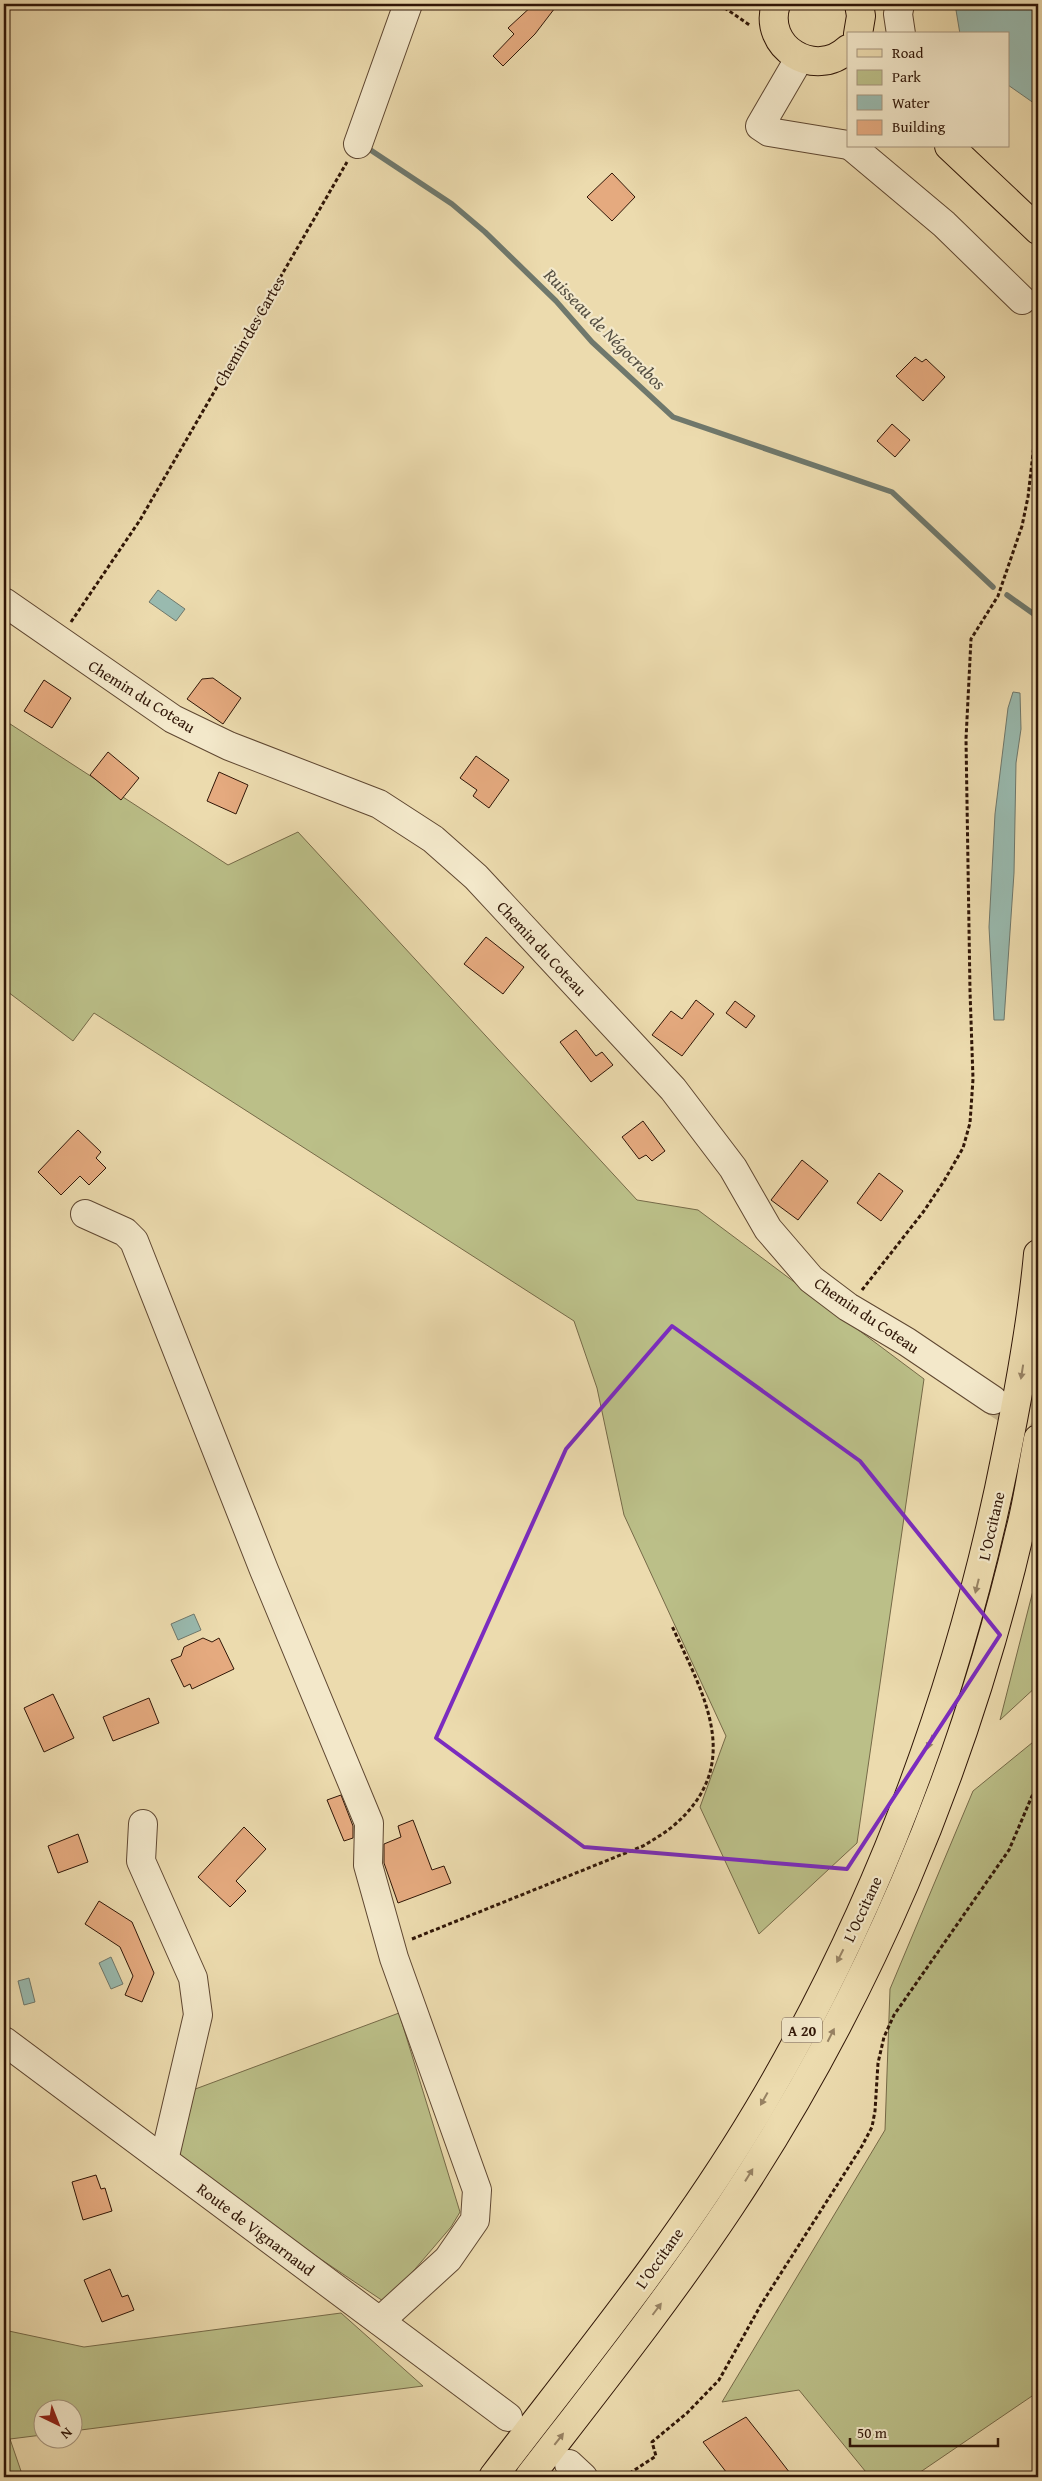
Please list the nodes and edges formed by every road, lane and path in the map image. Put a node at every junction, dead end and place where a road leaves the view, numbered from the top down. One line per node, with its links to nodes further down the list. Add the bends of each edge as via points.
1 (408, 4): 8 (street)
2 (719, 4): 4 (path)
3 (900, 4): 5 (street)
4 (766, 15): 7 (main road, via 782,45)
5 (900, 32)
6 (847, 44): 7 (main road, via 836,58)
7 (824, 64): 9 (street, via 760,126 769,132)
8 (358, 144): 16 (path, Chemin des Cartes, via 140,520)
9 (847, 145)
10 (852, 148): 13 (street, via 944,224)
11 (950, 148): 12 (main road)
12 (1038, 230)
13 (1022, 300)
14 (1038, 410): 19 (path, via 1022,526 998,596 971,639 966,739 974,1079 970,1123 963,1148 944,1181 878,1272)
15 (4, 602): 16 (street, Chemin du Coteau)
16 (58, 642): 19 (street, Chemin du Coteau, via 173,719 229,746 379,804 433,839 476,877 673,1089 733,1168 768,1229 811,1279)
17 (85, 1214): 25 (street, via 125,1232 141,1255 264,1570 369,1823 368,1865)
18 (1038, 1254): 30 (main road, L'Occitane / A 20, one-way to 30, via 1017,1403 970,1614 936,1723 885,1860 803,2029 751,2120 644,2280)
19 (848, 1307): 20 (street, Chemin du Coteau)
20 (992, 1400)
21 (1038, 1439): 31 (main road, L'Occitane / A 20, one-way to 21, via 729,2208 818,2061 870,1960 941,1796 967,1720 1018,1539)
22 (672, 1626): 25 (path, via 701,1689 713,1727 710,1778 688,1809 672,1826 643,1846)
23 (1038, 1782): 32 (path, via 1000,1864 894,2014 884,2036 878,2063 872,2127 843,2179 762,2303 719,2380 652,2442 656,2456)
24 (143, 1824): 27 (street, via 141,1861 192,1978 198,2015)
25 (391, 1948): 28 (street, via 477,2190 475,2220 448,2258)
26 (4, 2041): 27 (street, Route de Vignarnaud)
27 (164, 2160): 28 (street, Route de Vignarnaud)
28 (380, 2321): 29 (street, Route de Vignarnaud)
29 (508, 2417)
30 (493, 2477)
31 (529, 2477)
32 (624, 2477)

